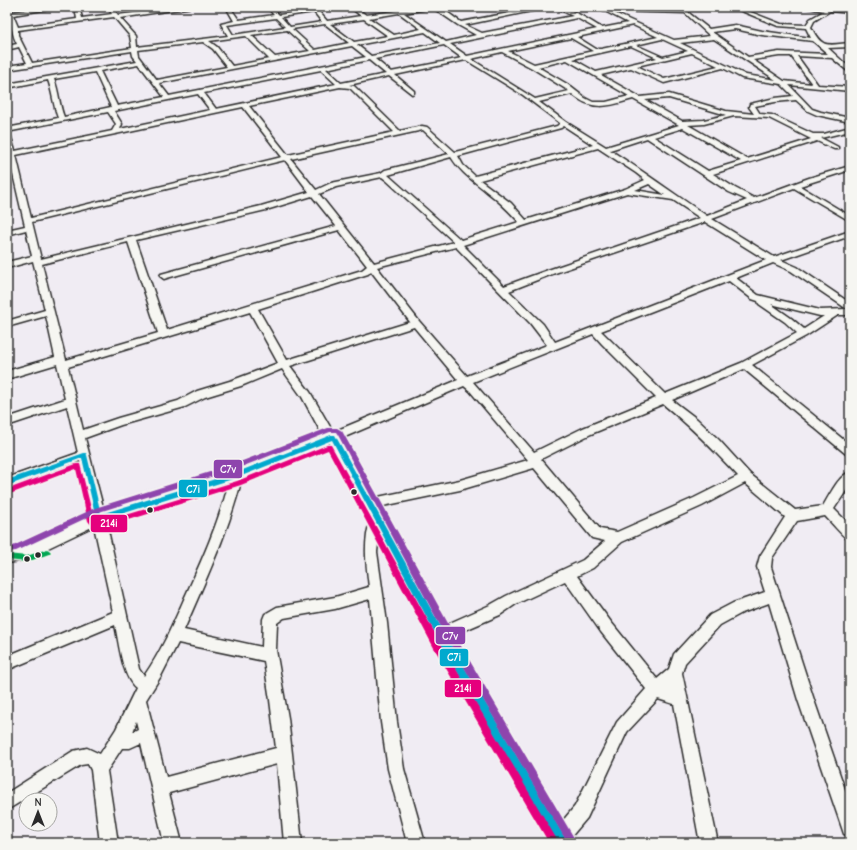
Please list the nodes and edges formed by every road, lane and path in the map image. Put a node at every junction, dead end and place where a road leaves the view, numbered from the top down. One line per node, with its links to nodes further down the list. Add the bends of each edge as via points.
1 (8, 7): 26 (street)
2 (60, 7): 16 (street)
3 (77, 7): 32 (street)
4 (110, 7): 27 (street)
5 (191, 7): 27 (street)
6 (228, 7): 33 (street)
7 (269, 7): 28 (street)
8 (352, 7): 29 (street)
9 (393, 7): 24 (street)
10 (431, 7): 24 (street)
11 (435, 7): 36 (street)
12 (549, 7): 36 (street)
13 (556, 7): 30 (street)
14 (734, 7): 31 (street)
15 (806, 7): 18 (street)
16 (50, 8): 26 (street)
17 (601, 8): 22 (street)
18 (832, 8): 25 (street); 37 (street, via 812,20)
19 (313, 9): 28 (street); 34 (street)
20 (637, 9): 21 (street); 22 (street)
21 (684, 10): 43 (street)
22 (612, 11): 35 (street)
23 (764, 11): 31 (street)
24 (399, 12): 29 (street); 40 (street)
25 (850, 12)
26 (8, 14): 39 (street)
27 (116, 16): 32 (street); 61 (street, via 134,36)
28 (276, 16): 33 (street); 38 (street)
29 (364, 17): 34 (street); 47 (street)
30 (577, 17): 41 (street); 42 (street)
31 (762, 18): 37 (street, via 780,25)
32 (80, 20): 39 (street)
33 (237, 22): 49 (street, via 223,25)
34 (328, 23): 38 (street); 56 (street)
35 (634, 23): 42 (street); 50 (street)
36 (460, 24): 45 (street)
37 (808, 27): 53 (street)
38 (288, 28): 44 (street); 66 (street)
39 (16, 29): 57 (street, via 15,35)
40 (426, 30): 47 (street); 55 (street)
41 (508, 30): 45 (street); 46 (street)
42 (602, 30): 48 (street)
43 (708, 31): 51 (street); 53 (street, via 734,27 758,33)
44 (247, 34): 49 (street); 74 (street)
45 (481, 35): 55 (street)
46 (519, 35)
47 (392, 36): 56 (street)
48 (572, 36): 63 (street, via 533,42); 64 (street)
49 (231, 37): 52 (street)
50 (663, 37): 54 (street); 58 (street)
51 (715, 37): 54 (street); 73 (street)
52 (207, 40): 61 (street); 83 (street)
53 (815, 40): 62 (street)
54 (674, 42): 65 (street)
55 (445, 43): 69 (street); 70 (street)
56 (354, 44): 66 (street); 69 (street)
57 (21, 45): 60 (street); 76 (street)
58 (633, 45): 64 (street); 71 (street)
59 (850, 46): 62 (street)
60 (7, 48)
61 (134, 49): 75 (street); 76 (street)
62 (827, 49): 68 (street)
63 (503, 51): 70 (street); 78 (street)
64 (598, 51): 72 (street)
65 (693, 51): 71 (street); 80 (street)
66 (314, 52): 74 (street)
67 (793, 55): 68 (street); 73 (street, via 775,54); 94 (street)
68 (833, 56): 85 (street)
69 (370, 58): 81 (street); 87 (street)
70 (466, 58): 87 (street); 102 (street)
71 (661, 58): 79 (street)
72 (569, 59): 78 (street); 88 (street)
73 (746, 59): 91 (street)
74 (274, 60): 77 (street)
75 (141, 62): 84 (street); 90 (street)
76 (30, 64): 82 (street)
77 (237, 66): 83 (street); 86 (street)
78 (533, 66): 98 (street)
79 (632, 66): 80 (street, via 664,81); 88 (street)
80 (724, 66): 91 (street, via 744,77)
81 (321, 67): 92 (street); 96 (street, via 251,79)
82 (7, 68)
83 (231, 68): 90 (street)
84 (97, 70): 89 (street); 104 (street)
85 (850, 71)
86 (243, 72)
87 (391, 74): 92 (street); 97 (street)
88 (597, 74): 99 (street)
89 (50, 78): 93 (street); 108 (street)
90 (156, 82): 101 (street)
91 (782, 83): 94 (street); 100 (street)
92 (340, 85): 103 (street); 115 (street, via 352,87)
93 (7, 86)
94 (816, 86): 95 (street)
95 (850, 89)
96 (200, 92): 101 (street); 105 (street)
97 (412, 92)
98 (573, 92): 99 (street, via 597,104); 102 (street)
99 (638, 97): 106 (street, via 673,97); 111 (street)
100 (796, 98): 107 (street, via 752,105); 109 (street, via 814,112)
101 (168, 99): 104 (street)
102 (534, 101): 110 (street)
103 (245, 105): 105 (street); 123 (street)
104 (112, 110): 108 (street); 114 (street, via 119,124)
105 (214, 111): 114 (street)
106 (738, 115): 107 (street); 111 (street)
107 (758, 115): 118 (street, via 774,118)
108 (62, 119): 113 (street)
109 (850, 120)
110 (564, 123): 119 (street); 122 (street, via 559,127)
111 (683, 124): 117 (street); 124 (street)
112 (850, 129): 118 (street)
113 (7, 130)
114 (115, 132): 121 (street)
115 (398, 132): 122 (street, via 425,128); 123 (street)
116 (7, 134): 121 (street)
117 (648, 136): 119 (street); 126 (street)
118 (814, 137): 120 (street); 124 (street)
119 (602, 147): 129 (street); 130 (street)
120 (836, 148)
121 (9, 154): 127 (street)
122 (453, 154): 128 (street, via 394,171); 129 (street, via 460,166)
123 (287, 158): 133 (street); 138 (street)
124 (746, 161): 126 (street)
125 (850, 168): 131 (street)
126 (707, 174): 135 (street)
127 (12, 176): 138 (street)
128 (386, 177): 133 (street, via 334,185); 144 (street)
129 (474, 179): 139 (street, via 508,205)
130 (649, 180): 132 (street); 134 (street)
131 (795, 186): 135 (street); 137 (street)
132 (627, 191): 134 (street); 139 (street)
133 (315, 193): 140 (street); 143 (street)
134 (673, 198): 136 (street)
135 (752, 200): 136 (street)
136 (706, 219): 145 (street); 151 (street, via 536,276)
137 (850, 219)
138 (28, 224): 141 (street); 146 (street)
139 (525, 224): 144 (street)
140 (342, 227): 148 (street); 149 (street)
141 (7, 233)
142 (850, 233): 145 (street)
143 (131, 239): 146 (street); 163 (street)
144 (459, 244): 148 (street); 151 (street)
145 (773, 260): 150 (street); 153 (street, via 794,269)
146 (38, 263): 147 (street); 155 (street)
147 (7, 265)
148 (372, 266): 154 (street, via 365,272); 158 (street)
149 (164, 276)
150 (731, 278): 152 (street); 160 (street)
151 (503, 290): 164 (street)
152 (755, 297): 157 (street, via 806,311); 162 (street)
153 (850, 307)
154 (253, 308): 163 (street); 169 (street)
155 (49, 312): 159 (street); 168 (street)
156 (850, 312): 157 (street)
157 (834, 314): 162 (street)
158 (416, 323): 169 (street); 172 (street)
159 (7, 324)
160 (595, 330): 161 (street); 166 (street)
161 (584, 334): 165 (street); 166 (street)
162 (803, 334): 170 (street)
163 (164, 335): 168 (street)
164 (548, 336): 165 (street); 167 (street)
165 (571, 339): 167 (street)
166 (604, 342): 173 (street)
167 (553, 347): 172 (street)
168 (62, 362): 171 (street); 174 (street)
169 (284, 365): 176 (street, via 201,394 181,404); 177 (street, via 306,395)
170 (745, 365): 173 (street); 178 (street)
171 (7, 375)
172 (465, 381): 177 (street); 180 (street, via 474,388)
173 (664, 399): 180 (street, via 587,431); 182 (street, via 693,422)
174 (71, 401): 175 (street); 176 (street)
175 (7, 422)
176 (79, 436): 179 (street)
177 (331, 438): 181 (street); 185 (street)
178 (850, 451)
179 (84, 455): 184 (street); 188 (street)
180 (536, 460): 185 (street); 189 (street)
181 (237, 475): 188 (street); 199 (street, via 230,503 207,562)
182 (746, 477): 187 (street); 191 (street)
183 (850, 477): 186 (street)
184 (7, 483)
185 (373, 510): 195 (street, via 371,552); 198 (street)
186 (827, 510): 187 (street); 190 (street, via 843,525)
187 (793, 516): 196 (street, via 766,556 764,567)
188 (99, 518): 193 (street, via 16,557); 197 (street)
189 (596, 534): 191 (street); 192 (street)
190 (850, 536)
191 (618, 538): 192 (street)
192 (598, 555): 194 (street, via 588,564)
193 (7, 558)
194 (568, 574): 198 (street); 203 (street, via 606,628)
195 (376, 591): 200 (street, via 335,603 294,608 276,615 270,619 269,624); 217 (street, via 396,769)
196 (773, 595): 202 (street, via 715,620 679,659); 212 (street)
197 (120, 616): 201 (street); 204 (street, via 132,669)
198 (440, 634): 213 (street)
199 (174, 635): 200 (street); 204 (street)
200 (269, 655): 208 (street, via 278,700)
201 (7, 663)
202 (675, 673): 203 (street); 205 (street)
203 (657, 691): 205 (street); 213 (street, via 622,728 580,812)
204 (142, 693): 206 (street); 207 (street)
205 (680, 698): 218 (street)
206 (148, 733): 207 (street, via 130,740); 210 (street)
207 (118, 741): 209 (street)
208 (284, 754): 210 (street); 216 (street)
209 (99, 769): 211 (street, via 95,759 88,755 79,757); 214 (street)
210 (160, 787): 215 (street)
211 (7, 802)
212 (850, 828)
213 (561, 840)
214 (109, 843)
215 (173, 843)
216 (293, 843)
217 (416, 843)
218 (709, 843)

